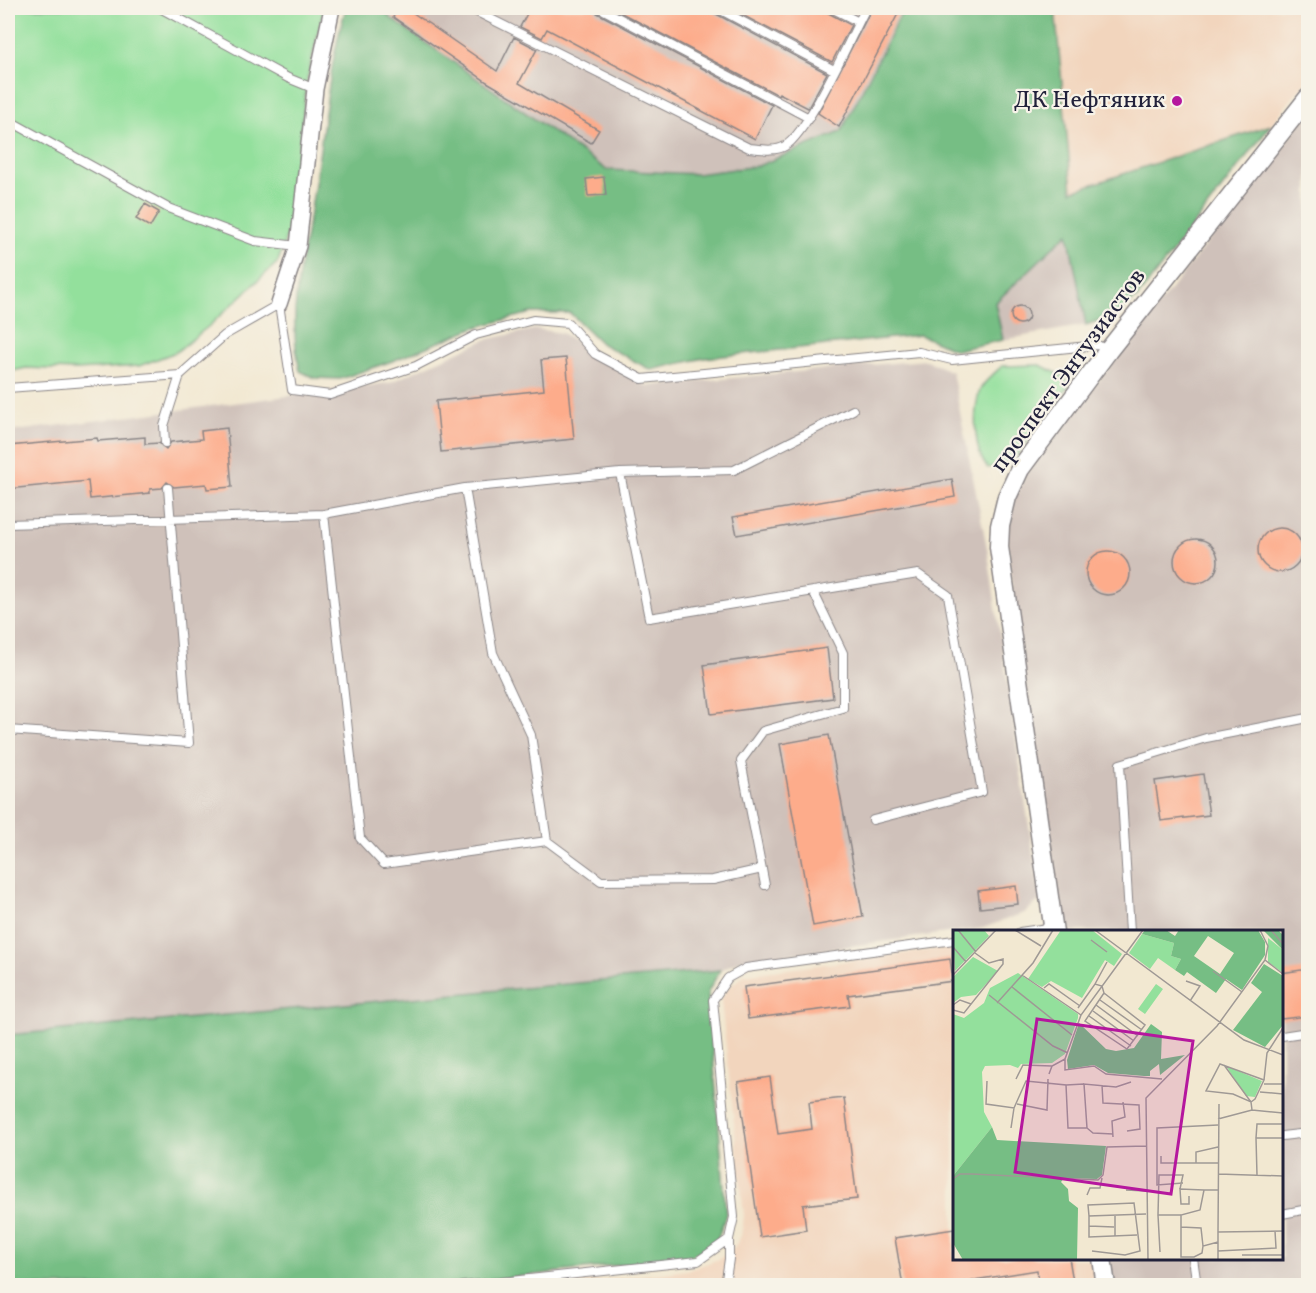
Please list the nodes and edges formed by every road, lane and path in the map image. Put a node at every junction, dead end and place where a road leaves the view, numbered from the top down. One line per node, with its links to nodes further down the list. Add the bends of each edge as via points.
1 (160, 8): 10 (lane)
2 (332, 8): 10 (street)
3 (469, 8): 12 (lane, via 749,148 768,150 785,146)
4 (600, 8): 12 (lane)
5 (717, 8): 9 (lane)
6 (831, 8): 8 (lane)
7 (866, 8): 8 (lane)
8 (859, 22): 9 (lane)
9 (834, 70): 12 (lane)
10 (315, 89): 14 (street)
11 (1308, 98): 16 (street, проспект Энтузиастов)
12 (809, 118)
13 (8, 120): 14 (lane, via 168,208 255,242)
14 (298, 246): 15 (street)
15 (279, 304): 16 (lane, via 292,390 330,395 416,366 477,335 533,320 568,323 595,354 642,379 919,352 952,360 1098,345); 17 (lane, via 225,335)
16 (1108, 351): 34 (street, проспект Энтузиастов, via 1020,469 1006,497 1000,526 1002,572)
17 (180, 375): 18 (lane); 20 (lane, via 164,426)
18 (8, 388)
19 (853, 410): 21 (lane, via 734,470)
20 (165, 443)
21 (620, 473): 23 (lane); 27 (lane, via 649,618)
22 (168, 488): 25 (lane)
23 (465, 488): 24 (lane); 31 (lane, via 493,653 531,735)
24 (324, 514): 25 (lane); 31 (lane, via 360,838 384,864)
25 (170, 521): 26 (lane); 29 (lane, via 189,743)
26 (8, 524)
27 (813, 591): 30 (lane, via 918,574 948,595 982,792); 32 (lane, via 843,653 843,708 763,730 741,760)
28 (1308, 718): 35 (lane, via 1206,738 1120,764)
29 (8, 730)
30 (873, 820)
31 (547, 841): 32 (lane, via 601,880 713,880)
32 (762, 869): 33 (lane)
33 (765, 885)
34 (1054, 929)
35 (1130, 930)
36 (953, 940): 43 (lane, via 746,968 728,978 713,1000 735,1217)
37 (1308, 1032): 38 (lane)
38 (1283, 1036)
39 (1308, 1133): 40 (lane)
40 (1283, 1136)
41 (1308, 1209): 42 (lane)
42 (1283, 1214)
43 (729, 1239): 46 (lane, via 698,1261); 47 (lane)
44 (1102, 1260): 48 (street)
45 (1192, 1260): 49 (lane)
46 (463, 1286)
47 (725, 1286)
48 (1106, 1286)
49 (1197, 1286)

